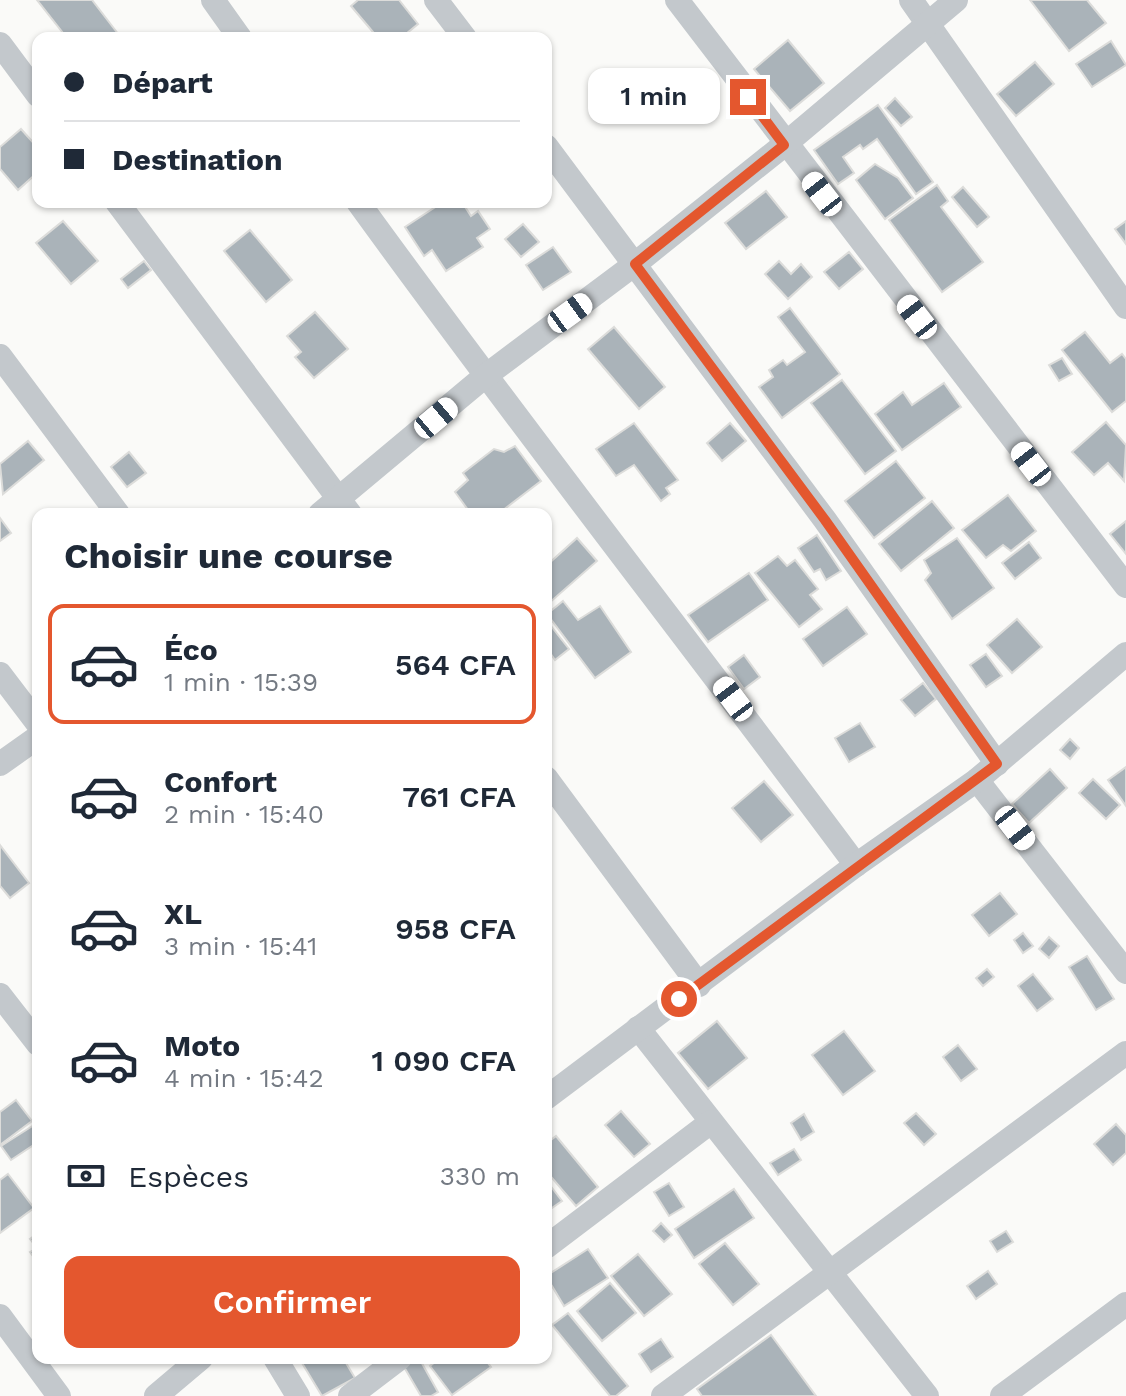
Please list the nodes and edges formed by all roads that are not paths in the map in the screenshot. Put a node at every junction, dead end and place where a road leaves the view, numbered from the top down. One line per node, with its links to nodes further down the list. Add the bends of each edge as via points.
1 (213, 0): 7 (street)
2 (436, 0): 8 (street)
3 (677, 0): 11 (street)
4 (911, 0): 6 (street)
5 (956, 0): 6 (street)
6 (928, 20): 11 (street); 16 (street)
7 (236, 32)
8 (460, 32)
9 (0, 44): 10 (street)
10 (32, 87)
11 (784, 145): 15 (street); 22 (street)
12 (552, 154): 15 (street)
13 (121, 208): 20 (street)
14 (362, 208): 18 (street)
15 (635, 264): 18 (street); 28 (street)
16 (1126, 307)
17 (0, 356): 19 (street)
18 (484, 377): 21 (street); 31 (street)
19 (114, 508)
20 (335, 508)
21 (337, 508)
22 (1126, 586)
23 (1126, 654): 28 (street)
24 (0, 674): 25 (street)
25 (32, 716)
26 (32, 741): 27 (street)
27 (0, 764)
28 (997, 764): 29 (street)
29 (977, 780): 31 (street); 32 (street)
30 (552, 786): 33 (street)
31 (856, 865): 33 (street)
32 (1126, 972)
33 (699, 985): 35 (street)
34 (0, 995): 36 (street)
35 (638, 1028): 38 (street); 39 (street)
36 (32, 1036)
37 (1126, 1053): 41 (street)
38 (552, 1091)
39 (711, 1122): 40 (street); 41 (street)
40 (552, 1242)
41 (830, 1273): 53 (street); 54 (street)
42 (1126, 1304): 55 (street)
43 (0, 1316): 44 (street)
44 (32, 1359)
45 (35, 1364): 49 (street)
46 (194, 1364): 50 (street)
47 (279, 1364): 51 (street)
48 (392, 1364): 52 (street)
49 (59, 1396)
50 (156, 1396)
51 (298, 1396)
52 (350, 1396)
53 (663, 1396)
54 (927, 1396)
55 (1002, 1396)

